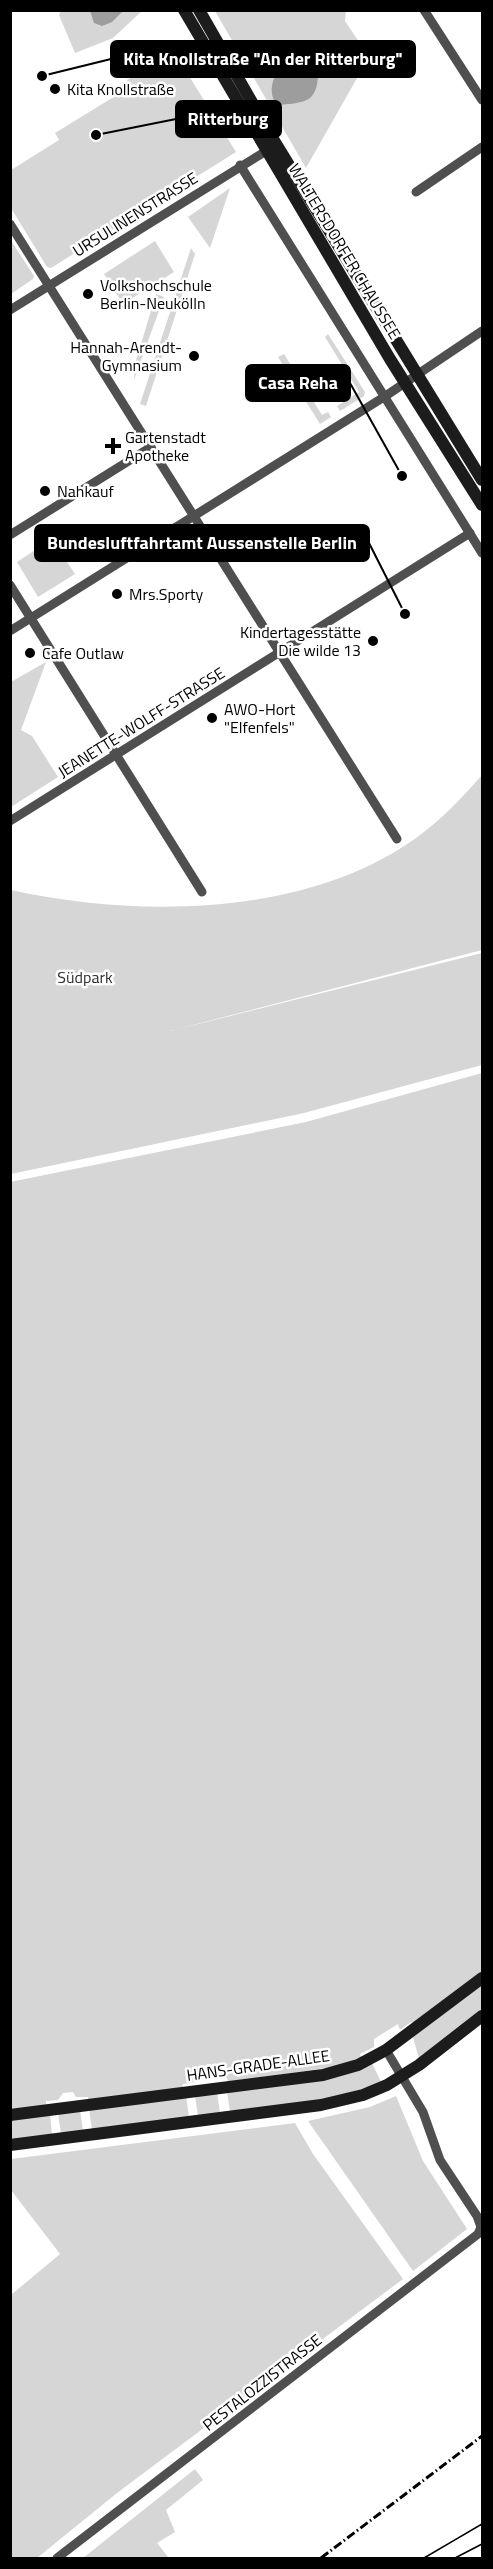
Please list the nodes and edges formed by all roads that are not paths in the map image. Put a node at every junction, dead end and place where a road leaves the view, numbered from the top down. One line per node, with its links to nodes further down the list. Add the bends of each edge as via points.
1 (184, 10): 5 (main road, WALTERSDORFER CHAUSSEE)
2 (199, 10): 5 (main road, WALTERSDORFER CHAUSSEE)
3 (424, 10): 4 (street)
4 (483, 100)
5 (271, 147): 7 (street, URSULINENSTRASSE); 13 (main road, WALTERSDORFER CHAUSSEE); 14 (main road, WALTERSDORFER CHAUSSEE)
6 (483, 147): 8 (street)
7 (240, 165): 10 (street, URSULINENSTRASSE); 15 (street)
8 (416, 192)
9 (10, 224): 10 (street)
10 (49, 286): 11 (street, URSULINENSTRASSE); 16 (street)
11 (10, 310)
12 (483, 331): 13 (street)
13 (417, 375): 14 (street); 17 (main road, WALTERSDORFER CHAUSSEE)
14 (405, 383): 15 (street); 18 (main road, WALTERSDORFER CHAUSSEE)
15 (384, 397): 19 (street); 20 (street)
16 (151, 447): 19 (street); 21 (street)
17 (483, 480)
18 (483, 505)
19 (194, 516): 24 (street); 26 (street)
20 (470, 533): 22 (street); 26 (street, JEANETTE-WOLFF-STRASSE)
21 (10, 535)
22 (483, 552)
23 (10, 585): 24 (street)
24 (31, 618): 25 (street); 27 (street)
25 (10, 631)
26 (280, 654): 27 (street, JEANETTE-WOLFF-STRASSE); 29 (street)
27 (116, 755): 28 (street, JEANETTE-WOLFF-STRASSE); 30 (street)
28 (10, 821)
29 (397, 839)
30 (202, 892)
31 (483, 1978): 33 (main road, HANS-GRADE-ALLEE)
32 (483, 2016): 34 (main road)
33 (386, 2050): 34 (street); 35 (main road, HANS-GRADE-ALLEE, via 358,2065 322,2075)
34 (403, 2076): 36 (main road, via 363,2095 321,2105); 37 (street, via 423,2112 440,2160)
35 (10, 2115)
36 (10, 2145)
37 (482, 2227): 38 (street, PESTALOZZISTRASSE, via 478,2234)
38 (57, 2559)

